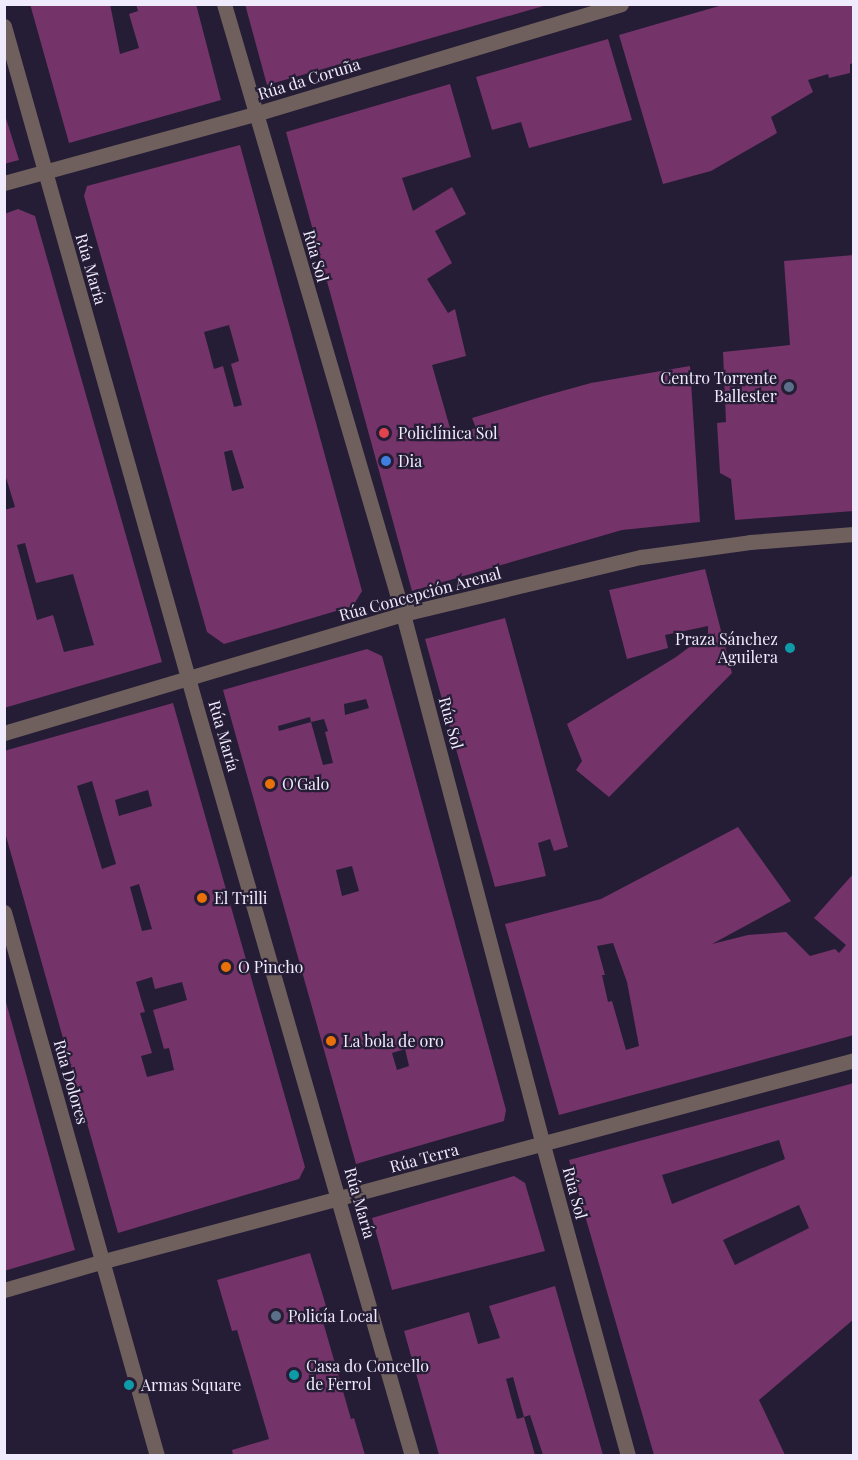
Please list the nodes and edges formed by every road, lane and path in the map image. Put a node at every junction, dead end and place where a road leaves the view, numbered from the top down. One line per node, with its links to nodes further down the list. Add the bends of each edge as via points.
1 (224, 4): 4 (street, Rúa Sol)
2 (621, 4): 4 (street, Rúa da Coruña)
3 (4, 26): 5 (street, Rúa María)
4 (255, 114): 5 (street, Rúa da Coruña); 8 (street, Rúa Sol)
5 (45, 171): 6 (street, Rúa da Coruña); 9 (street, Rúa María)
6 (4, 183)
7 (854, 534): 8 (street, Rúa Concepción Arenal, via 750,542 641,557)
8 (403, 614): 9 (street, Rúa Concepción Arenal); 13 (street, Rúa Sol)
9 (189, 679): 10 (street, Rúa Concepción Arenal); 14 (street, Rúa María)
10 (4, 733)
11 (4, 912): 15 (street, Rúa Dolores)
12 (854, 1060): 13 (street, Rúa Terra)
13 (543, 1145): 14 (street, Rúa Terra); 19 (street, Rúa Sol)
14 (340, 1199): 15 (street, Rúa Terra); 18 (street, Rúa María)
15 (104, 1261): 16 (street, Rúa Terra); 17 (street, Rúa Dolores)
16 (4, 1290)
17 (157, 1455)
18 (412, 1455)
19 (628, 1455)

